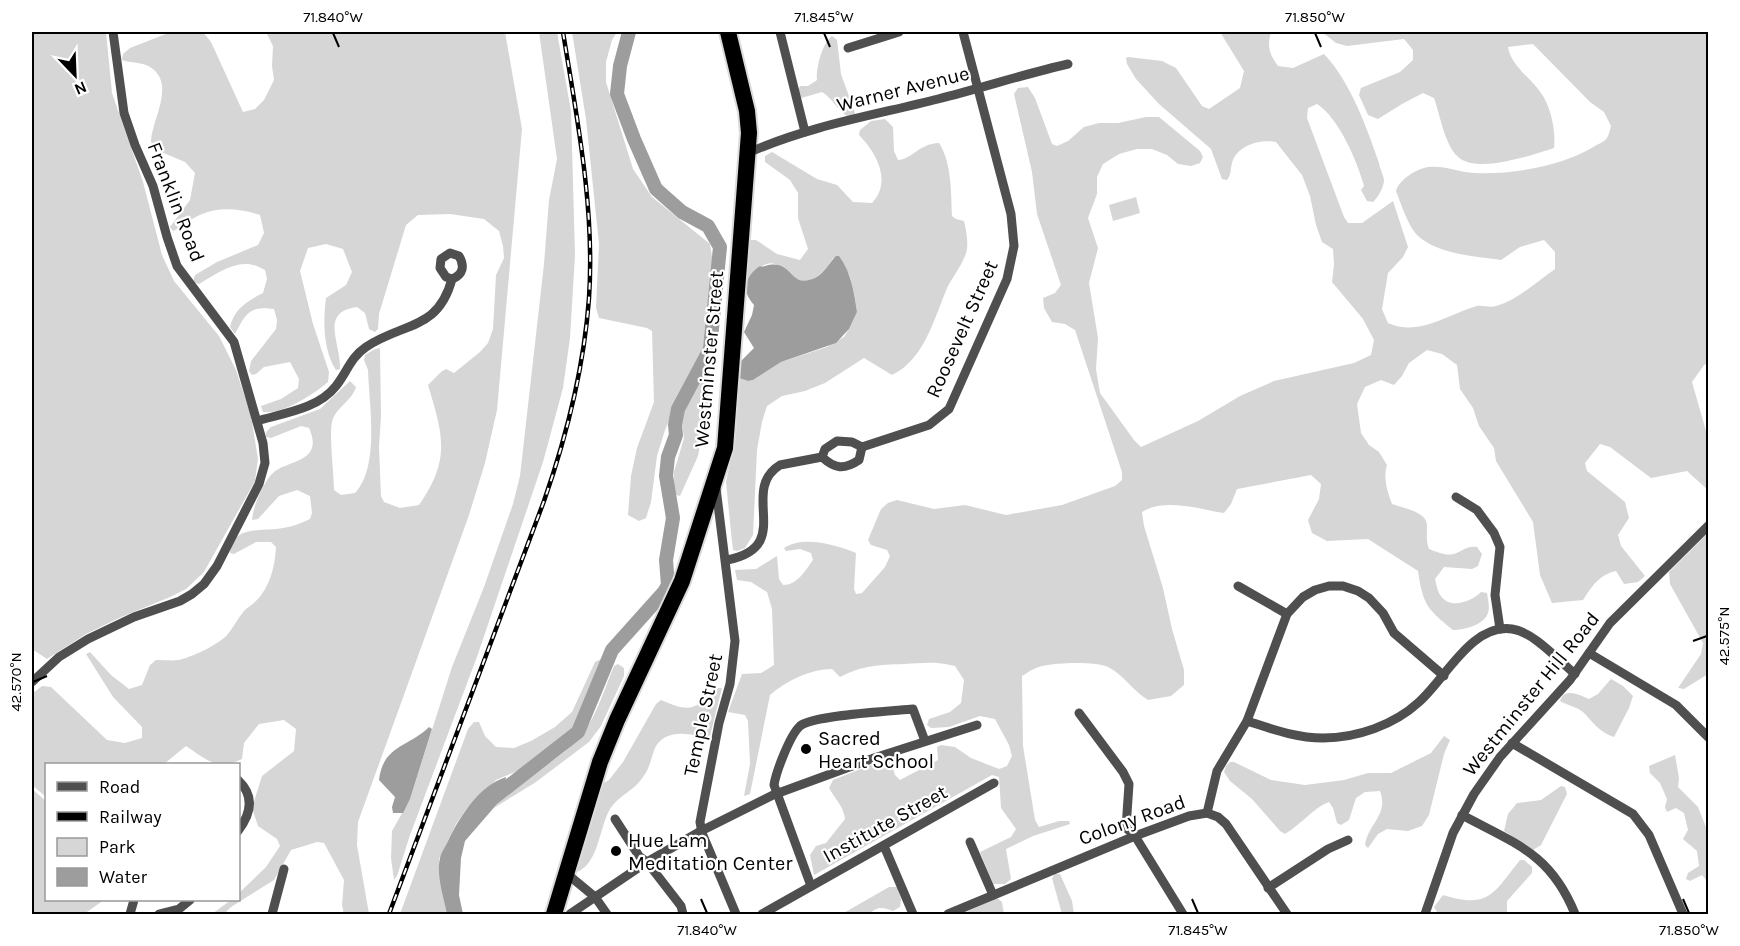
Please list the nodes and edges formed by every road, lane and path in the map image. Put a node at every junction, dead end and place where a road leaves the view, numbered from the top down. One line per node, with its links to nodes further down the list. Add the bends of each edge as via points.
1 (113, 32): 12 (street, Franklin Road, via 124,113 153,186 175,261 234,342)
2 (728, 32): 10 (highway, Westminster Street, via 748,114)
3 (780, 32): 9 (street)
4 (899, 32): 6 (street)
5 (963, 32): 8 (street, Roosevelt Street)
6 (848, 48)
7 (1068, 64): 8 (street, Warner Avenue)
8 (978, 89): 9 (street, Warner Avenue); 13 (street, Roosevelt Street, via 1011,214 1014,246 1007,279 949,408 929,425)
9 (805, 132): 10 (street, Warner Avenue)
10 (748, 153): 15 (highway, Westminster Street, via 727,434)
11 (452, 279): 12 (street, via 437,310 419,323 367,346 327,395 308,406)
12 (257, 420): 25 (street, Franklin Road, via 265,452 264,474 204,585 180,600 88,639 59,657)
13 (862, 447): 14 (street, Roosevelt Street, via 837,441 825,449); 14 (street, via 859,460 850,466 840,468)
14 (822, 457): 18 (street, Roosevelt Street, via 780,465 768,475 762,537 752,552)
15 (715, 480): 18 (street, Temple Street); 46 (highway, Westminster Street, via 682,581 607,744)
16 (1456, 497): 21 (street, via 1477,510 1500,547 1495,595)
17 (1708, 526): 22 (street, Westminster Hill Road, via 1627,605)
18 (727, 560): 39 (street, Temple Street, via 735,641 702,806)
19 (1238, 586): 20 (street)
20 (1287, 614): 24 (street, via 1315,590 1343,586 1358,591 1376,604 1394,633); 27 (street)
21 (1500, 629): 23 (street, via 1527,633); 24 (street, via 1474,640)
22 (1589, 653): 23 (street, Westminster Hill Road); 29 (street, via 1676,705)
23 (1575, 674): 31 (street, Westminster Hill Road)
24 (1444, 676): 27 (street, via 1402,715 1357,734 1301,737)
25 (32, 682)
26 (1079, 713): 40 (street, via 1129,784 1126,828)
27 (1248, 721): 35 (street, via 1217,771)
28 (977, 725): 30 (street)
29 (1708, 737)
30 (925, 741): 34 (street); 34 (street, via 914,709 806,722 796,731 782,762 774,784)
31 (1512, 743): 36 (street, Westminster Hill Road); 66 (street, via 1633,814 1650,835)
32 (240, 782): 38 (street, via 250,804)
33 (994, 783): 43 (street, Institute Street)
34 (776, 794): 39 (street); 47 (street)
35 (1207, 813): 40 (street, Colony Road); 48 (street, Colony Road, via 1226,824)
36 (1462, 815): 64 (street, Westminster Hill Road); 65 (street, via 1539,859 1563,888)
37 (615, 819): 44 (street)
38 (240, 828)
39 (701, 831): 44 (street); 59 (street, Temple Street)
40 (1135, 836): 49 (street, Colony Road); 62 (street)
41 (1348, 840): 48 (street)
42 (970, 842): 49 (street)
43 (884, 846): 47 (street, Institute Street); 52 (street)
44 (647, 862): 50 (street); 58 (street, via 681,906)
45 (284, 869): 54 (street)
46 (566, 873): 50 (street); 55 (highway, Westminster Street)
47 (811, 886): 60 (street, Institute Street)
48 (1268, 888): 63 (street, Colony Road)
49 (993, 895): 61 (street, Colony Road)
50 (595, 897): 56 (street); 57 (street)
51 (189, 901): 53 (street, via 179,909)
52 (909, 912)
53 (159, 915)
54 (272, 915)
55 (555, 915)
56 (570, 915)
57 (608, 915)
58 (683, 915)
59 (736, 915)
60 (762, 915)
61 (948, 915)
62 (1183, 915)
63 (1287, 915)
64 (1425, 915)
65 (1575, 915)
66 (1683, 915)

